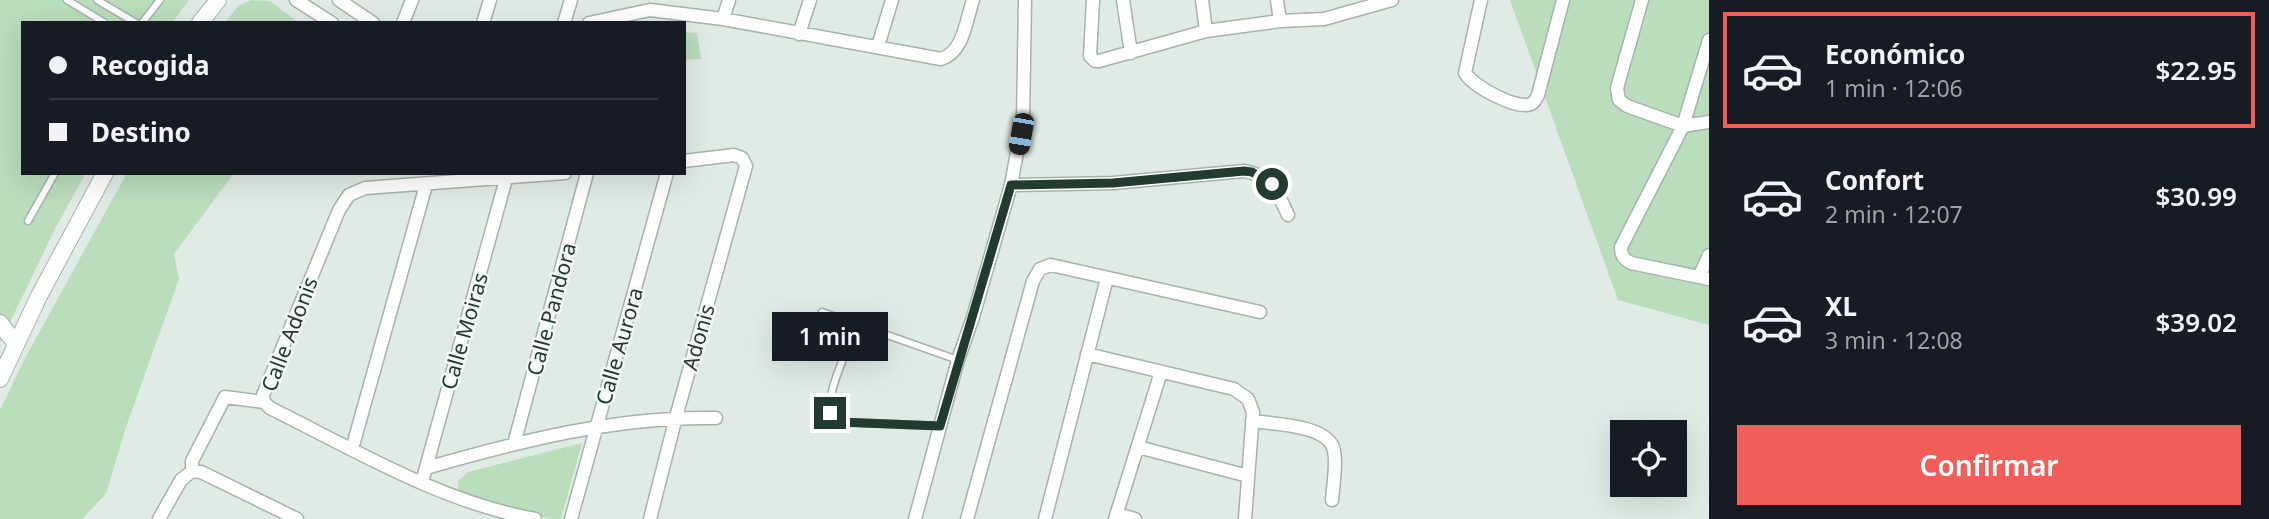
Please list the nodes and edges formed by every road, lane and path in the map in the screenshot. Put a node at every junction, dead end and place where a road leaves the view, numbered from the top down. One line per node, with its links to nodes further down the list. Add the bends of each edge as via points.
1 (67, 0): 26 (lane)
2 (97, 0): 27 (lane)
3 (160, 0): 28 (lane)
4 (218, 0): 29 (street)
5 (296, 0): 30 (street)
6 (339, 0): 31 (street)
7 (412, 0): 32 (street)
8 (490, 0): 33 (street)
9 (571, 0): 34 (street)
10 (729, 0): 25 (street)
11 (810, 0): 38 (street)
12 (892, 0): 40 (street)
13 (972, 0): 40 (street, via 959,45 941,59)
14 (1025, 0): 52 (street, via 1023,120)
15 (1093, 0): 41 (street, via 1090,56 1099,61)
16 (1123, 0): 41 (street)
17 (1202, 0): 37 (street)
18 (1277, 0): 36 (street)
19 (1392, 0): 24 (street)
20 (1481, 0): 21 (street, via 1465,73 1475,85 1527,104 1534,102 1539,91)
21 (1563, 0)
22 (1642, 0): 43 (street, via 1617,93 1619,100)
23 (651, 5): 25 (street); 35 (street)
24 (1363, 5): 36 (street, via 1324,19)
25 (723, 19): 38 (street)
26 (102, 21)
27 (133, 21)
28 (144, 21)
29 (202, 21)
30 (329, 21)
31 (370, 21)
32 (404, 21)
33 (484, 21)
34 (565, 21)
35 (596, 21)
36 (1280, 21): 37 (street)
37 (1206, 31): 41 (street)
38 (799, 34): 40 (street)
39 (1709, 40): 43 (street)
40 (878, 46)
41 (1131, 53)
42 (1709, 122): 43 (street)
43 (1683, 126): 57 (street, via 1621,253 1631,263)
44 (686, 161): 68 (street, Adonis, via 728,155 741,158 746,166)
45 (54, 175): 54 (lane)
46 (104, 175): 62 (street)
47 (545, 175): 50 (street, Calle Adonis)
48 (586, 175): 73 (street, Calle Pandora)
49 (666, 175): 72 (street, Calle Aurora)
50 (506, 179): 51 (street, Calle Adonis); 76 (street, Calle Moiras)
51 (426, 185): 67 (street, Calle Adonis, via 365,188 349,195 265,387); 75 (street)
52 (1011, 185): 53 (street, via 1113,183 1244,171 1272,184); 64 (street)
53 (1288, 215)
54 (28, 221)
55 (1709, 255): 57 (street)
56 (1107, 278): 59 (street); 63 (street); 88 (street, via 1051,265 1040,269 1033,281)
57 (1704, 278)
58 (822, 312): 61 (lane)
59 (1260, 312)
60 (0, 323): 62 (street)
61 (857, 326): 64 (lane); 71 (lane, via 830,397 833,418 839,422)
62 (16, 344): 66 (street)
63 (1087, 354): 65 (street); 89 (street)
64 (958, 360): 71 (street)
65 (1161, 372): 70 (street, via 1234,389 1248,399); 74 (street)
66 (0, 379)
67 (264, 402): 75 (street, Calle Adonis); 77 (street, via 225,397 192,461)
68 (676, 417): 69 (street); 72 (street); 86 (street, Adonis)
69 (716, 418)
70 (1252, 421): 78 (street); 80 (street, via 1320,432 1329,440 1335,449)
71 (940, 426): 87 (street)
72 (596, 427): 73 (street); 85 (street, Calle Aurora)
73 (514, 444): 76 (street)
74 (1138, 447): 78 (street); 81 (street)
75 (352, 449): 79 (street, Calle Adonis)
76 (426, 468): 79 (street, Calle Moiras)
77 (196, 472): 82 (street, via 181,480); 83 (street)
78 (1248, 476): 91 (street)
79 (422, 482): 84 (street, Calle Adonis, via 486,508)
80 (1332, 500)
81 (1116, 517): 90 (street)
82 (159, 519)
83 (297, 519)
84 (535, 519)
85 (571, 519)
86 (650, 519)
87 (915, 519)
88 (967, 519)
89 (1045, 519)
90 (1135, 519)
91 (1244, 519)

